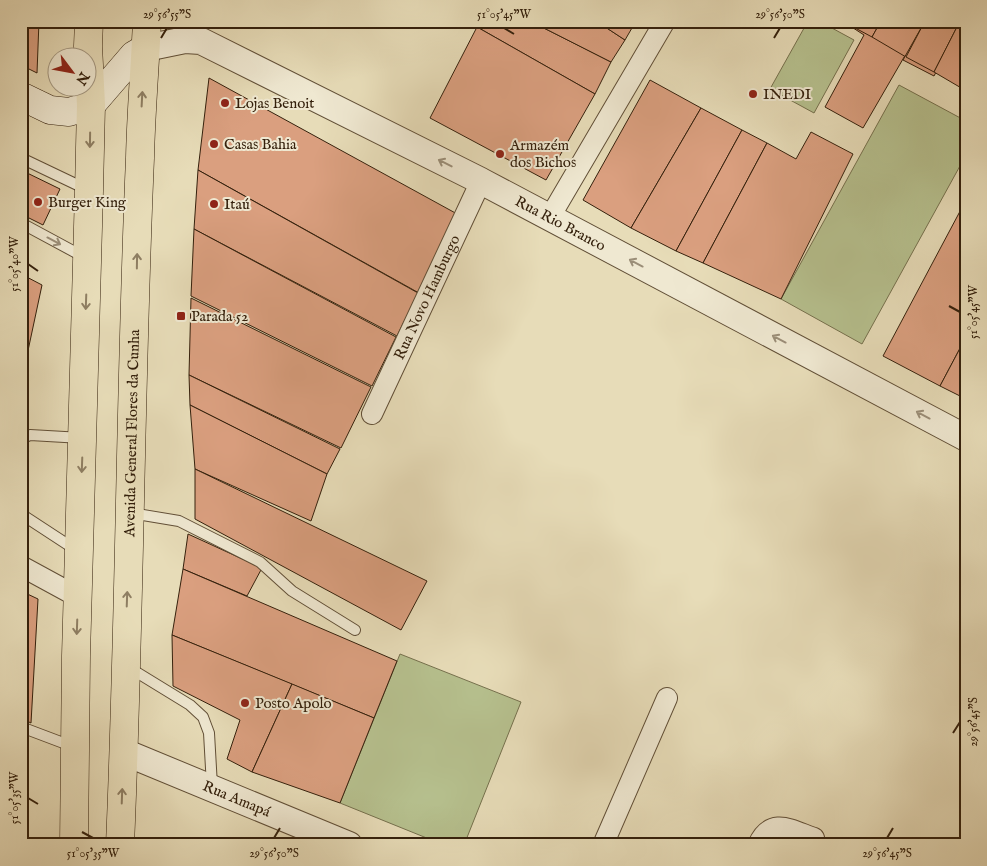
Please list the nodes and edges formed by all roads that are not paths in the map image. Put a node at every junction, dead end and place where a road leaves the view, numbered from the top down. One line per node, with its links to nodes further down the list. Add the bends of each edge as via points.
1 (89, 21): 6 (main road)
2 (147, 21): 4 (main road, Avenida General Flores da Cunha)
3 (665, 21): 10 (street)
4 (146, 48): 6 (main road, via 134,56); 8 (street, Rua Rio Branco, one-way to 4, via 201,41 185,40); 17 (main road, Avenida General Flores da Cunha, one-way to 4)
5 (21, 96): 6 (main road, via 50,110 69,112)
6 (91, 105): 9 (main road, one-way to 9)
7 (21, 158): 9 (lane)
8 (482, 181): 10 (street, Rua Rio Branco); 13 (street, Rua Novo Hamburgo)
9 (90, 191): 12 (main road)
10 (550, 217): 15 (street, Rua Rio Branco, one-way to 10)
11 (21, 223): 12 (lane, one-way to 12)
12 (88, 259): 14 (main road, one-way to 14)
13 (372, 414)
14 (82, 438): 16 (lane, via 30,435); 19 (main road, one-way to 19)
15 (966, 438)
16 (21, 439)
17 (130, 512): 22 (lane, via 179,520 260,562 292,591); 23 (main road, Avenida General Flores da Cunha, one-way to 17)
18 (21, 514): 19 (lane)
19 (79, 552): 21 (main road)
20 (21, 566): 21 (street)
21 (78, 597): 26 (main road, one-way to 26)
22 (355, 630)
23 (125, 665): 27 (main road, Avenida General Flores da Cunha); 28 (lane, via 190,705 202,717 209,733)
24 (667, 698): 33 (street)
25 (21, 727): 26 (lane)
26 (75, 747): 30 (main road)
27 (124, 752): 28 (street, Rua Amapá); 31 (main road, Avenida General Flores da Cunha, one-way to 27)
28 (212, 788): 32 (street, Rua Amapá)
29 (814, 838): 34 (street, via 782,827 770,828)
30 (74, 845)
31 (120, 845)
32 (349, 845)
33 (603, 845)
34 (758, 845)

